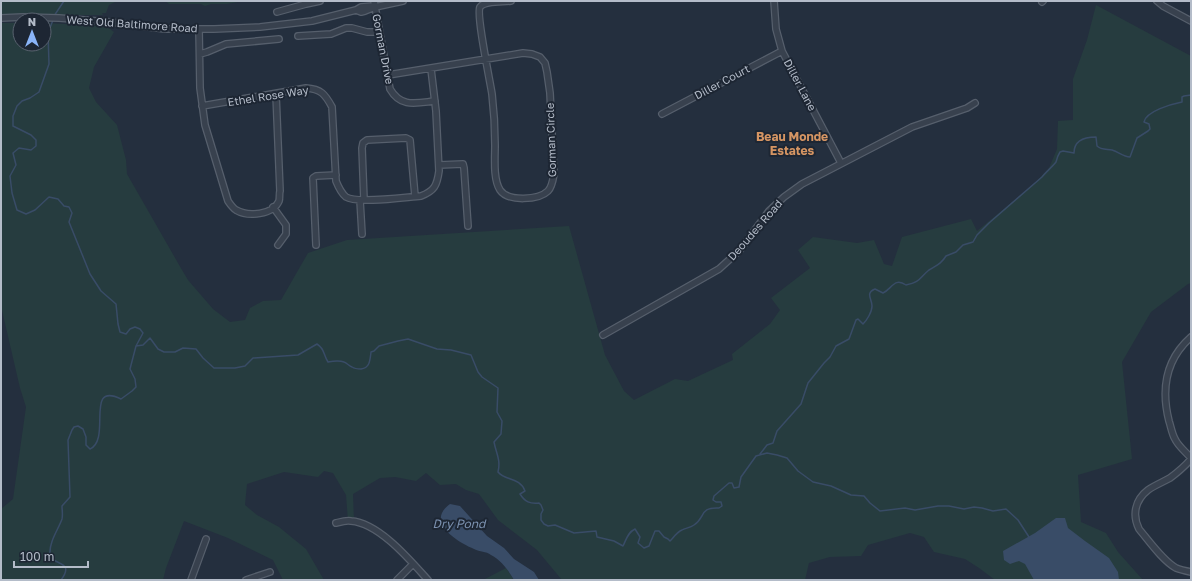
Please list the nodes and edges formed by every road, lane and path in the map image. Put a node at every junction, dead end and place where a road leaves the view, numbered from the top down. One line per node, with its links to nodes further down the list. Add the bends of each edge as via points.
1 (320, 1): 7 (street)
2 (402, 1): 6 (street, West Old Baltimore Road)
3 (511, 1): 16 (street, via 485,3 479,10)
4 (774, 1): 14 (street, Diller Lane, via 776,29)
5 (1157, 1): 9 (street)
6 (375, 4): 10 (street, West Old Baltimore Road, via 312,21 260,27); 11 (street, Gorman Drive)
7 (277, 12)
8 (1, 18): 10 (street, West Old Baltimore Road, via 59,18 165,29)
9 (1191, 21)
10 (199, 29): 15 (street)
11 (380, 30): 12 (street, via 367,32 346,28 331,34); 18 (street, Gorman Drive)
12 (298, 36)
13 (279, 39): 15 (street, via 226,44)
14 (782, 51): 23 (street, Diller Court); 24 (street, Diller Lane)
15 (200, 54): 22 (street)
16 (486, 59): 16 (street, Gorman Circle, via 532,54 540,57 544,63 550,93 554,174 548,191 540,196 515,198 506,195 501,191 496,179 492,95); 17 (street, Gorman Circle)
17 (430, 69): 18 (street, Gorman Circle); 20 (street, Ethel Rose Way)
18 (388, 75): 20 (street, Gorman Drive, via 390,89 401,100 408,103)
19 (276, 94): 22 (street, Ethel Rose Way); 26 (street, Ethel Rose Way, via 306,88 319,91 326,96 332,106); 29 (street, via 280,191 279,201)
20 (435, 101): 25 (street, Ethel Rose Way)
21 (975, 103): 24 (street, Deoudes Road, via 912,127)
22 (202, 106): 29 (street, via 205,125 228,201 235,210 244,214 264,213)
23 (662, 114)
24 (841, 163): 34 (street, Deoudes Road, via 784,197 769,211 740,249 719,269)
25 (439, 165): 27 (street, Ethel Rose Way, via 438,181 434,188 421,196); 30 (street, via 462,164 464,168)
26 (336, 175): 28 (street, Ethel Rose Way, via 339,189 346,197); 33 (street, via 313,178)
27 (415, 196): 28 (street, Ethel Rose Way); 28 (street, via 410,140 366,140 362,148)
28 (362, 200): 31 (street)
29 (273, 207): 32 (street, via 286,225 286,234)
30 (468, 226)
31 (362, 234)
32 (278, 245)
33 (316, 245)
34 (603, 334)
35 (1191, 336): 36 (street, via 1177,352 1168,369 1165,395 1174,438)
36 (1191, 458): 41 (street, via 1183,468 1140,498 1135,517 1139,530 1169,563)
37 (336, 523): 39 (street, via 351,520 370,526 392,542)
38 (206, 539): 42 (street)
39 (413, 564): 44 (street); 45 (street)
40 (270, 572): 43 (street)
41 (1191, 572)
42 (193, 580)
43 (246, 580)
44 (397, 580)
45 (428, 580)

